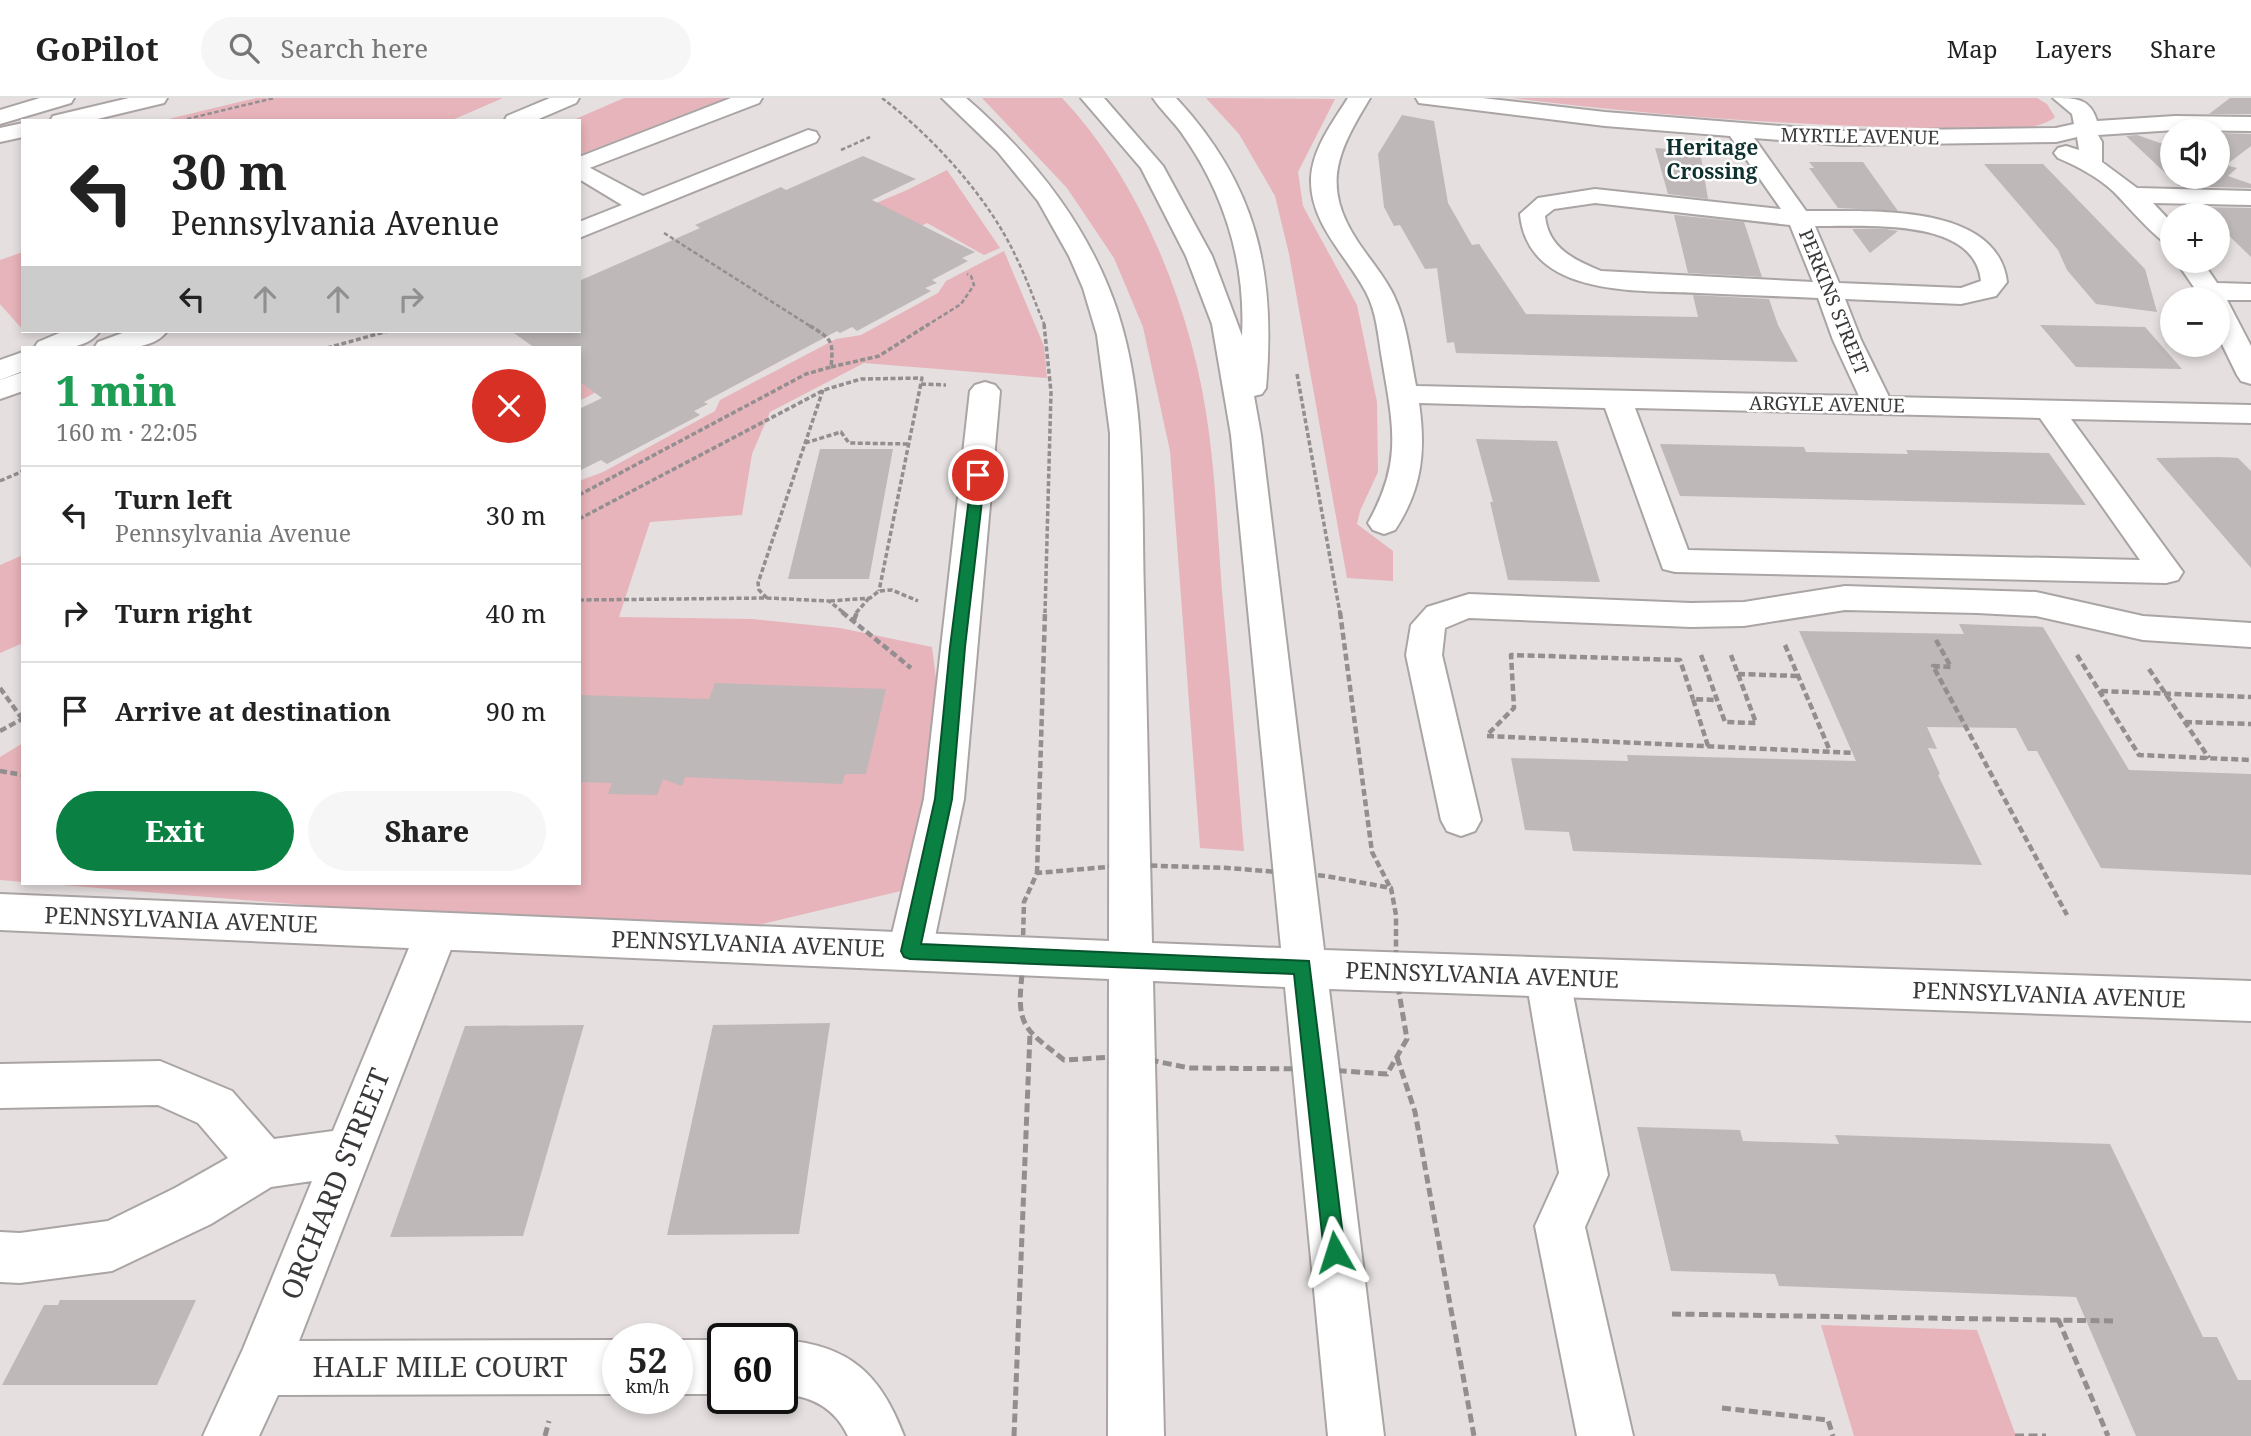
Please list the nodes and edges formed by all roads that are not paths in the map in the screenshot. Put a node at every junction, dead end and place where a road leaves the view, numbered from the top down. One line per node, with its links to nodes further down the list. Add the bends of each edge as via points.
1 (63, 98): 11 (main road)
2 (156, 98): 12 (main road)
3 (568, 98): 13 (main road)
4 (751, 98): 25 (main road)
5 (953, 98): 59 (main road, via 1037,180 1085,259 1108,324 1125,433)
6 (1092, 98): 52 (main road, via 1151,166 1199,256 1226,324)
7 (1164, 98): 52 (main road, via 1184,118 1207,155 1246,238 1253,282 1255,363)
8 (1359, 98): 47 (main road, via 1327,154 1323,181 1342,238 1381,295)
9 (1427, 98): 20 (main road, MYRTLE AVENUE)
10 (2067, 100): 14 (main road, MYRTLE AVENUE); 18 (main road, MYRTLE AVENUE, via 2082,111)
11 (0, 117)
12 (69, 119)
13 (520, 119)
14 (2160, 120)
15 (2160, 124): 18 (main road, MYRTLE AVENUE)
16 (2230, 124): 17 (main road, MYRTLE AVENUE)
17 (2251, 124)
18 (2084, 129): 22 (main road, MYRTLE AVENUE); 24 (main road, via 2091,142)
19 (21, 130): 21 (main road)
20 (1739, 132): 22 (main road, MYRTLE AVENUE, via 1843,138); 30 (main road, PERKINS STREET)
21 (0, 135)
22 (2006, 136): 24 (main road)
23 (808, 137): 29 (main road)
24 (2090, 162): 27 (main road)
25 (581, 166)
26 (581, 168): 29 (main road)
27 (2127, 195): 28 (main road); 31 (main road)
28 (2251, 198)
29 (642, 206): 32 (main road)
30 (1799, 218): 33 (main road, PERKINS STREET); 33 (main road, via 1915,222 1945,229 1970,240 1994,268 1994,282 1987,290 1961,296); 33 (main road, via 1595,196 1547,202 1532,214 1532,228 1539,243 1558,260 1604,281)
31 (2160, 224)
32 (581, 230)
33 (1828, 292): 49 (main road, PERKINS STREET)
34 (2251, 292): 35 (main road)
35 (2230, 295)
36 (2230, 331): 43 (main road)
37 (82, 333): 39 (main road)
38 (148, 333): 40 (main road)
39 (52, 346)
40 (113, 346)
41 (21, 361): 42 (main road)
42 (0, 371)
43 (2251, 375)
44 (21, 382): 45 (main road)
45 (0, 390)
46 (985, 391): 58 (main road, via 944,799)
47 (1403, 394): 48 (main road, ARGYLE AVENUE); 53 (main road, via 1410,443 1406,472 1400,498)
48 (1617, 399): 49 (main road, ARGYLE AVENUE); 50 (main road, via 1675,561 2166,572)
49 (1878, 405): 50 (main road, ARGYLE AVENUE)
50 (2049, 409): 51 (main road, ARGYLE AVENUE)
51 (2251, 414)
52 (1246, 435): 60 (main road)
53 (1384, 523)
54 (2251, 635): 55 (main road, via 2143,628 2036,604 1977,601 1845,598 1744,614 1468,606 1431,620 1424,632 1423,655)
55 (1461, 820)
56 (0, 912): 57 (main road, PENNSYLVANIA AVENUE)
57 (437, 931): 58 (main road, PENNSYLVANIA AVENUE); 64 (main road, ORCHARD STREET)
58 (910, 951): 59 (main road, PENNSYLVANIA AVENUE)
59 (1130, 961): 60 (main road, PENNSYLVANIA AVENUE); 72 (main road)
60 (1303, 967): 61 (main road, PENNSYLVANIA AVENUE); 73 (main road)
61 (1548, 979): 62 (main road, PENNSYLVANIA AVENUE); 74 (main road, via 1584,1175 1560,1226)
62 (2251, 1001)
63 (0, 1086): 65 (main road, via 160,1083 215,1107)
64 (348, 1153): 65 (main road); 67 (main road, ORCHARD STREET)
65 (264, 1164): 66 (main road, via 112,1246)
66 (0, 1257)
67 (262, 1367): 68 (main road, HALF MILE COURT); 70 (main road, ORCHARD STREET)
68 (602, 1367)
69 (798, 1368): 71 (main road, via 837,1380 856,1398)
70 (231, 1436)
71 (876, 1436)
72 (1136, 1436)
73 (1356, 1436)
74 (1605, 1436)

